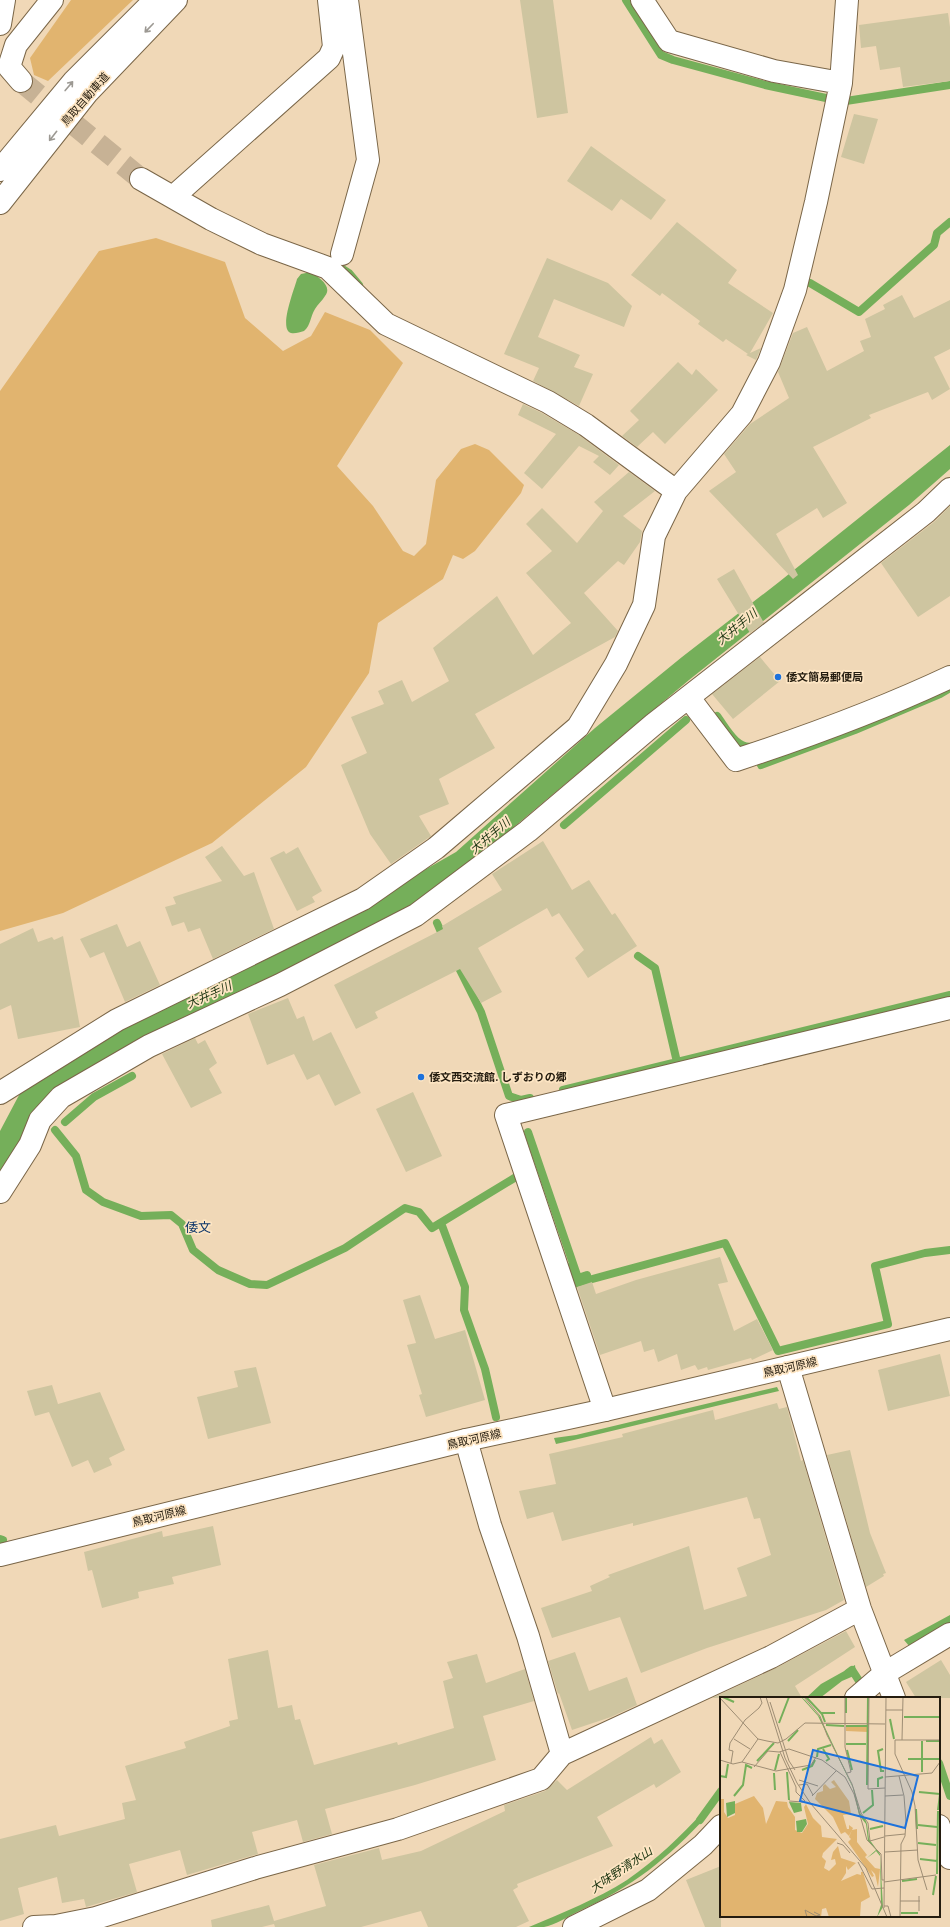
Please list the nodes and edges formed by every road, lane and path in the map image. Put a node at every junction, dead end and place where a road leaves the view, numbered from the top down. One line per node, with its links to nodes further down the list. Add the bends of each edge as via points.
1 (4, 0): 9 (main road)
2 (52, 0): 10 (main road, via 16,45)
3 (155, 0): 12 (main road, 鳥取自動車道, one-way to 3, via 74,81)
4 (176, 0): 15 (main road, 鳥取自動車道, one-way to 15, via 87,93)
5 (329, 0): 14 (main road, via 334,47 329,58)
6 (347, 0): 16 (main road, via 368,160)
7 (642, 0): 11 (main road, via 669,41 774,71)
8 (847, 0): 11 (main road)
9 (0, 24)
10 (10, 69)
11 (842, 83): 18 (main road, via 795,290 769,362 742,414)
12 (0, 170)
13 (141, 179): 14 (main road)
14 (173, 197): 18 (main road, via 262,244 328,268 386,324 548,402 586,425)
15 (0, 203)
16 (342, 254)
17 (950, 489): 20 (main road, via 926,512)
18 (676, 491): 22 (main road, via 654,536 644,605 616,664 578,727 436,848 363,899 117,1020)
19 (950, 677): 20 (main road, via 904,699 803,738 736,760)
20 (689, 698): 23 (main road, via 654,724 528,831 416,915 280,984 149,1046 61,1098 40,1120 30,1145)
21 (950, 1008): 26 (main road, via 506,1115)
22 (0, 1093)
23 (0, 1192)
24 (950, 1329): 25 (main road, 鳥取河原線)
25 (788, 1367): 26 (main road, 鳥取河原線); 29 (main road)
26 (605, 1410): 27 (main road, 鳥取河原線)
27 (466, 1440): 28 (main road, 鳥取河原線); 34 (main road)
28 (0, 1555)
29 (860, 1609): 31 (main road); 34 (main road, via 770,1657)
30 (950, 1634): 31 (main road)
31 (885, 1673): 32 (main road); 33 (main road)
32 (857, 1697)
33 (894, 1697)
34 (562, 1754): 38 (main road, via 541,1779 398,1829 254,1868 96,1918 56,1926)
35 (720, 1827): 39 (main road, via 703,1845 648,1890)
36 (940, 1829): 37 (main road)
37 (950, 1858)
38 (34, 1927)
39 (574, 1927)

